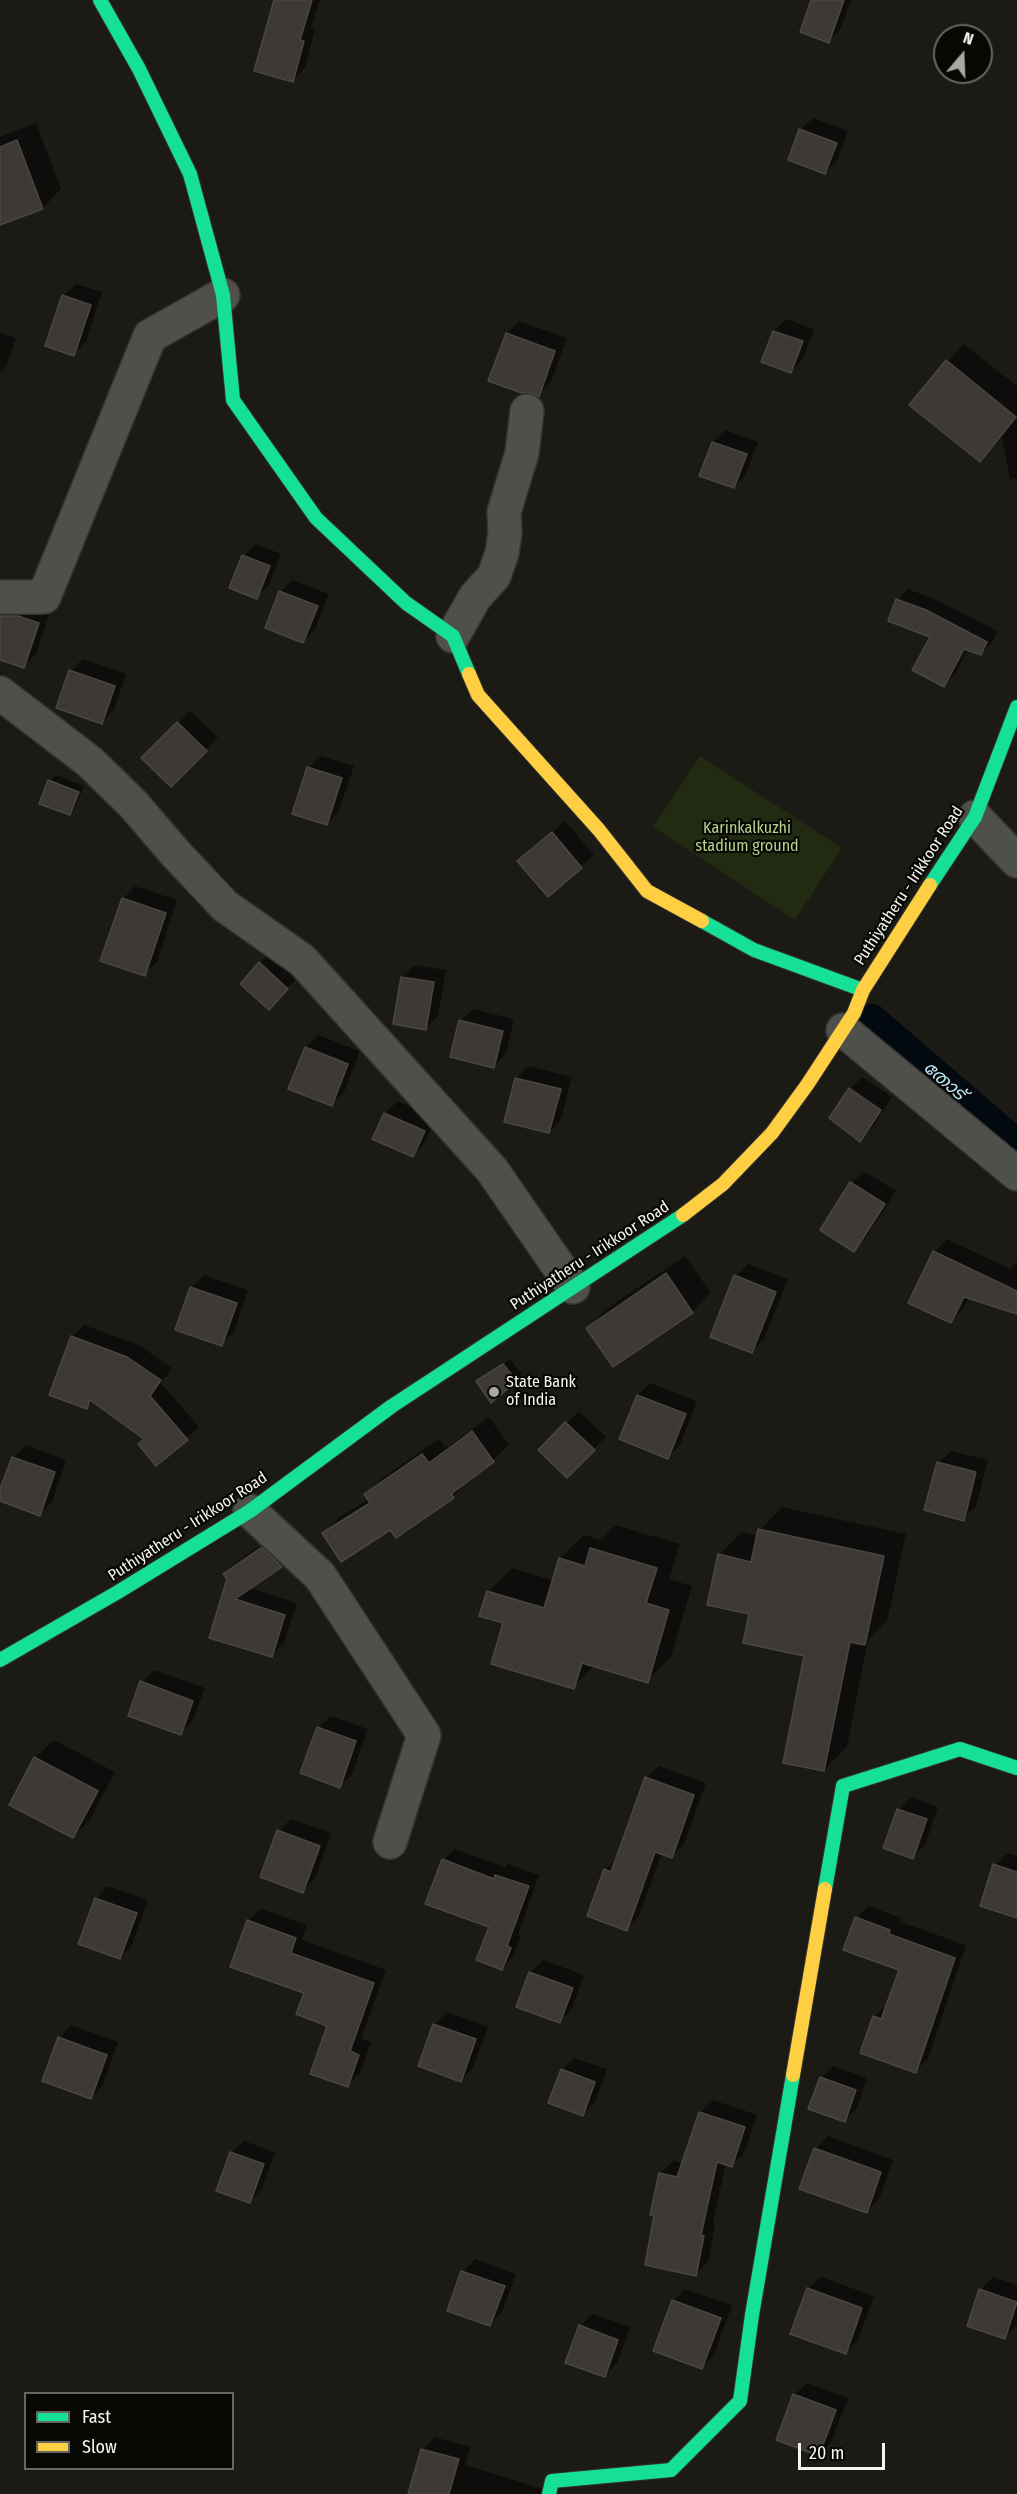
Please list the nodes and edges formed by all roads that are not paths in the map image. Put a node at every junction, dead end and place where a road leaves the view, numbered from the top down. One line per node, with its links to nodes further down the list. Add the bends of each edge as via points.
1 (100, 0): 2 (street, via 190,174)
2 (223, 296): 4 (street, via 150,336 44,597); 5 (street, via 233,400 316,518 406,603)
3 (527, 411): 5 (street, via 522,453 504,512 506,533 502,553 494,576 475,597)
4 (0, 597)
5 (453, 636): 10 (street, via 478,695 599,830 647,891 754,950)
6 (0, 693): 13 (street, via 90,762 225,906 302,960 492,1170)
7 (1017, 707): 8 (street, Puthiyatheru - Irikkoor Road)
8 (975, 817): 9 (street); 10 (street, Puthiyatheru - Irikkoor Road)
9 (1017, 861)
10 (863, 990): 11 (street, Puthiyatheru - Irikkoor Road)
11 (843, 1030): 12 (street); 13 (street, Puthiyatheru - Irikkoor Road, via 772,1133 723,1184 675,1221)
12 (1017, 1174)
13 (573, 1287): 14 (street, Puthiyatheru - Irikkoor Road, via 392,1406)
14 (250, 1511): 15 (street, Puthiyatheru - Irikkoor Road); 17 (street, via 320,1576 424,1735)
15 (0, 1660)
16 (1017, 1768): 18 (street, via 960,1749 843,1786 740,2401 671,2470 552,2481)
17 (390, 1842)
18 (549, 2494)

